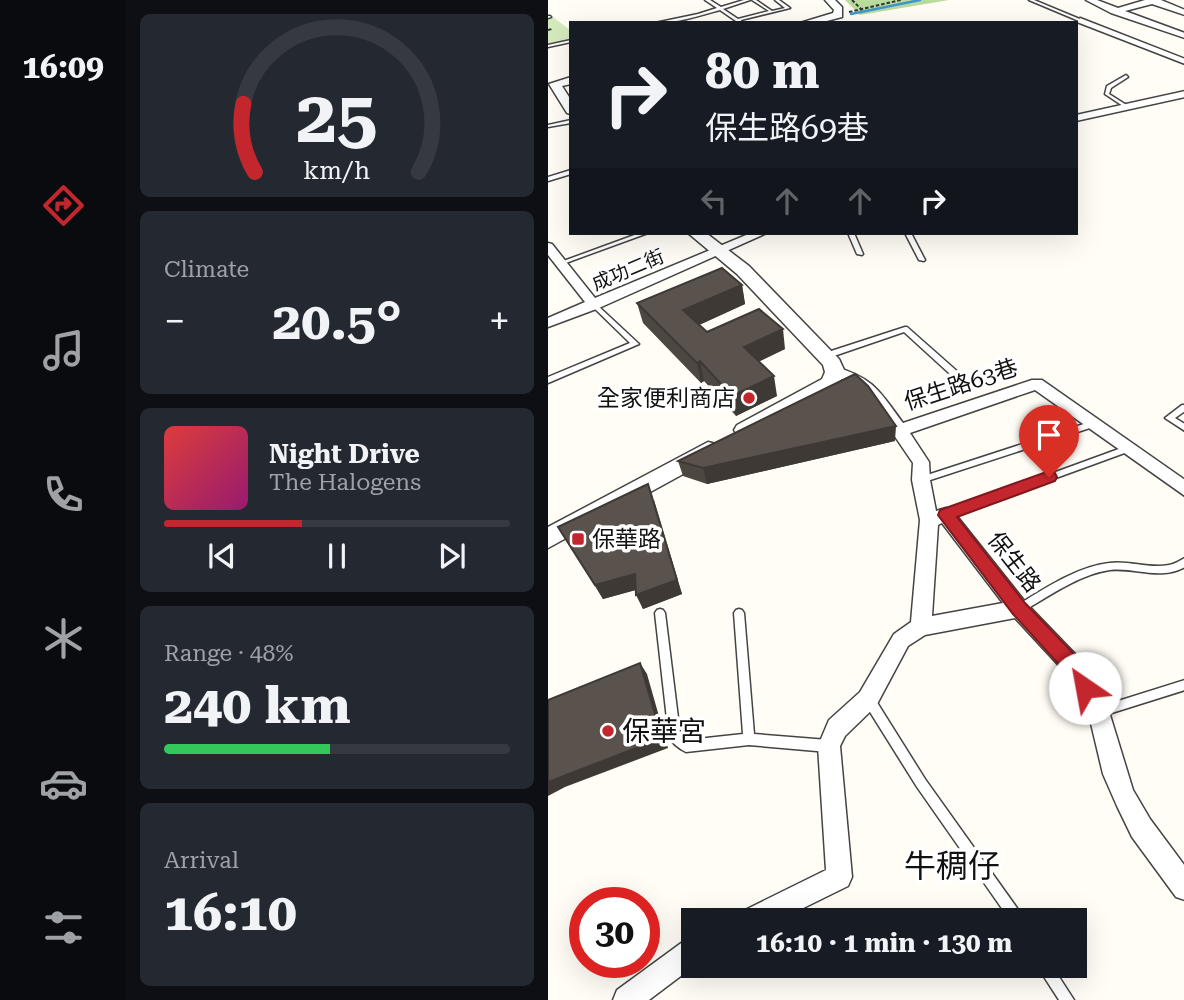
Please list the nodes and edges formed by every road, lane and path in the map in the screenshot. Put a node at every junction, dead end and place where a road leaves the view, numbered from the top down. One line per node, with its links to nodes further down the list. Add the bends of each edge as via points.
1 (707, 0): 11 (lane)
2 (748, 0): 11 (lane)
3 (754, 0): 14 (lane)
4 (777, 0): 14 (lane, via 788,8)
5 (830, 0): 15 (street)
6 (852, 0): 12 (path)
7 (901, 0): 12 (path)
8 (1031, 0): 21 (lane)
9 (1090, 0): 13 (street)
10 (1153, 0): 13 (street); 17 (street)
11 (717, 8): 18 (lane); 20 (lane)
12 (861, 9): 15 (path)
13 (1117, 10): 16 (street); 26 (street)
14 (771, 12): 20 (lane)
15 (840, 12): 24 (street)
16 (1105, 13)
17 (1184, 13)
18 (689, 17): 22 (lane); 23 (lane)
19 (1092, 17): 21 (street)
20 (737, 20)
21 (1080, 20): 25 (lane); 29 (street)
22 (668, 21)
23 (699, 21)
24 (814, 21)
25 (1076, 21)
26 (1184, 36)
27 (569, 41): 28 (lane)
28 (548, 46)
29 (1184, 62)
30 (1126, 76): 35 (lane, via 1109,87 1107,94)
31 (569, 81): 32 (street)
32 (552, 85): 34 (street)
33 (1184, 94): 35 (street)
34 (569, 107)
35 (1126, 107): 36 (street)
36 (1078, 118)
37 (569, 121): 38 (lane)
38 (548, 126)
39 (569, 173): 40 (lane)
40 (548, 179)
41 (639, 235): 50 (lane)
42 (699, 235): 47 (street, 保生路)
43 (756, 235): 47 (street, 成功二街)
44 (852, 235): 48 (lane)
45 (909, 235): 49 (lane)
46 (548, 247): 50 (street)
47 (720, 251): 51 (street, 成功二街); 53 (street, 保生路)
48 (860, 254)
49 (922, 260)
50 (561, 263): 51 (street)
51 (594, 305): 52 (street, 成功二街); 54 (lane, via 635,344)
52 (548, 323)
53 (830, 364): 55 (lane, via 905,329); 59 (street, 保生路, via 857,379); 64 (street, via 830,383)
54 (548, 380)
55 (964, 382)
56 (1184, 407): 58 (lane, via 1169,418)
57 (1093, 424): 59 (street, 保生路63巷, via 1037,384); 60 (street); 61 (lane)
58 (1184, 428)
59 (900, 430): 61 (street, 保生路, via 921,462)
60 (1127, 449): 62 (street); 63 (lane)
61 (921, 480): 63 (street, 保生路)
62 (1184, 490)
63 (938, 518): 66 (street, 保生路); 69 (street)
64 (548, 538)
65 (1184, 562): 66 (lane, via 1165,571 1109,566 1054,588)
66 (1019, 609): 69 (street); 72 (street, 保生路, via 1071,664)
67 (660, 613): 73 (lane, via 675,737 686,747)
68 (739, 613): 73 (lane)
69 (921, 627): 71 (street, via 901,640)
70 (1183, 688): 72 (lane)
71 (868, 699): 74 (street, via 837,728); 77 (lane)
72 (1099, 712): 75 (street, 保生路, via 1125,798)
73 (749, 739): 74 (lane)
74 (829, 746): 76 (street, via 838,877)
75 (1184, 888)
76 (776, 908)
77 (1009, 908)
78 (681, 959): 80 (street)
79 (1052, 978): 81 (lane)
80 (627, 1000)
81 (1067, 1000)

